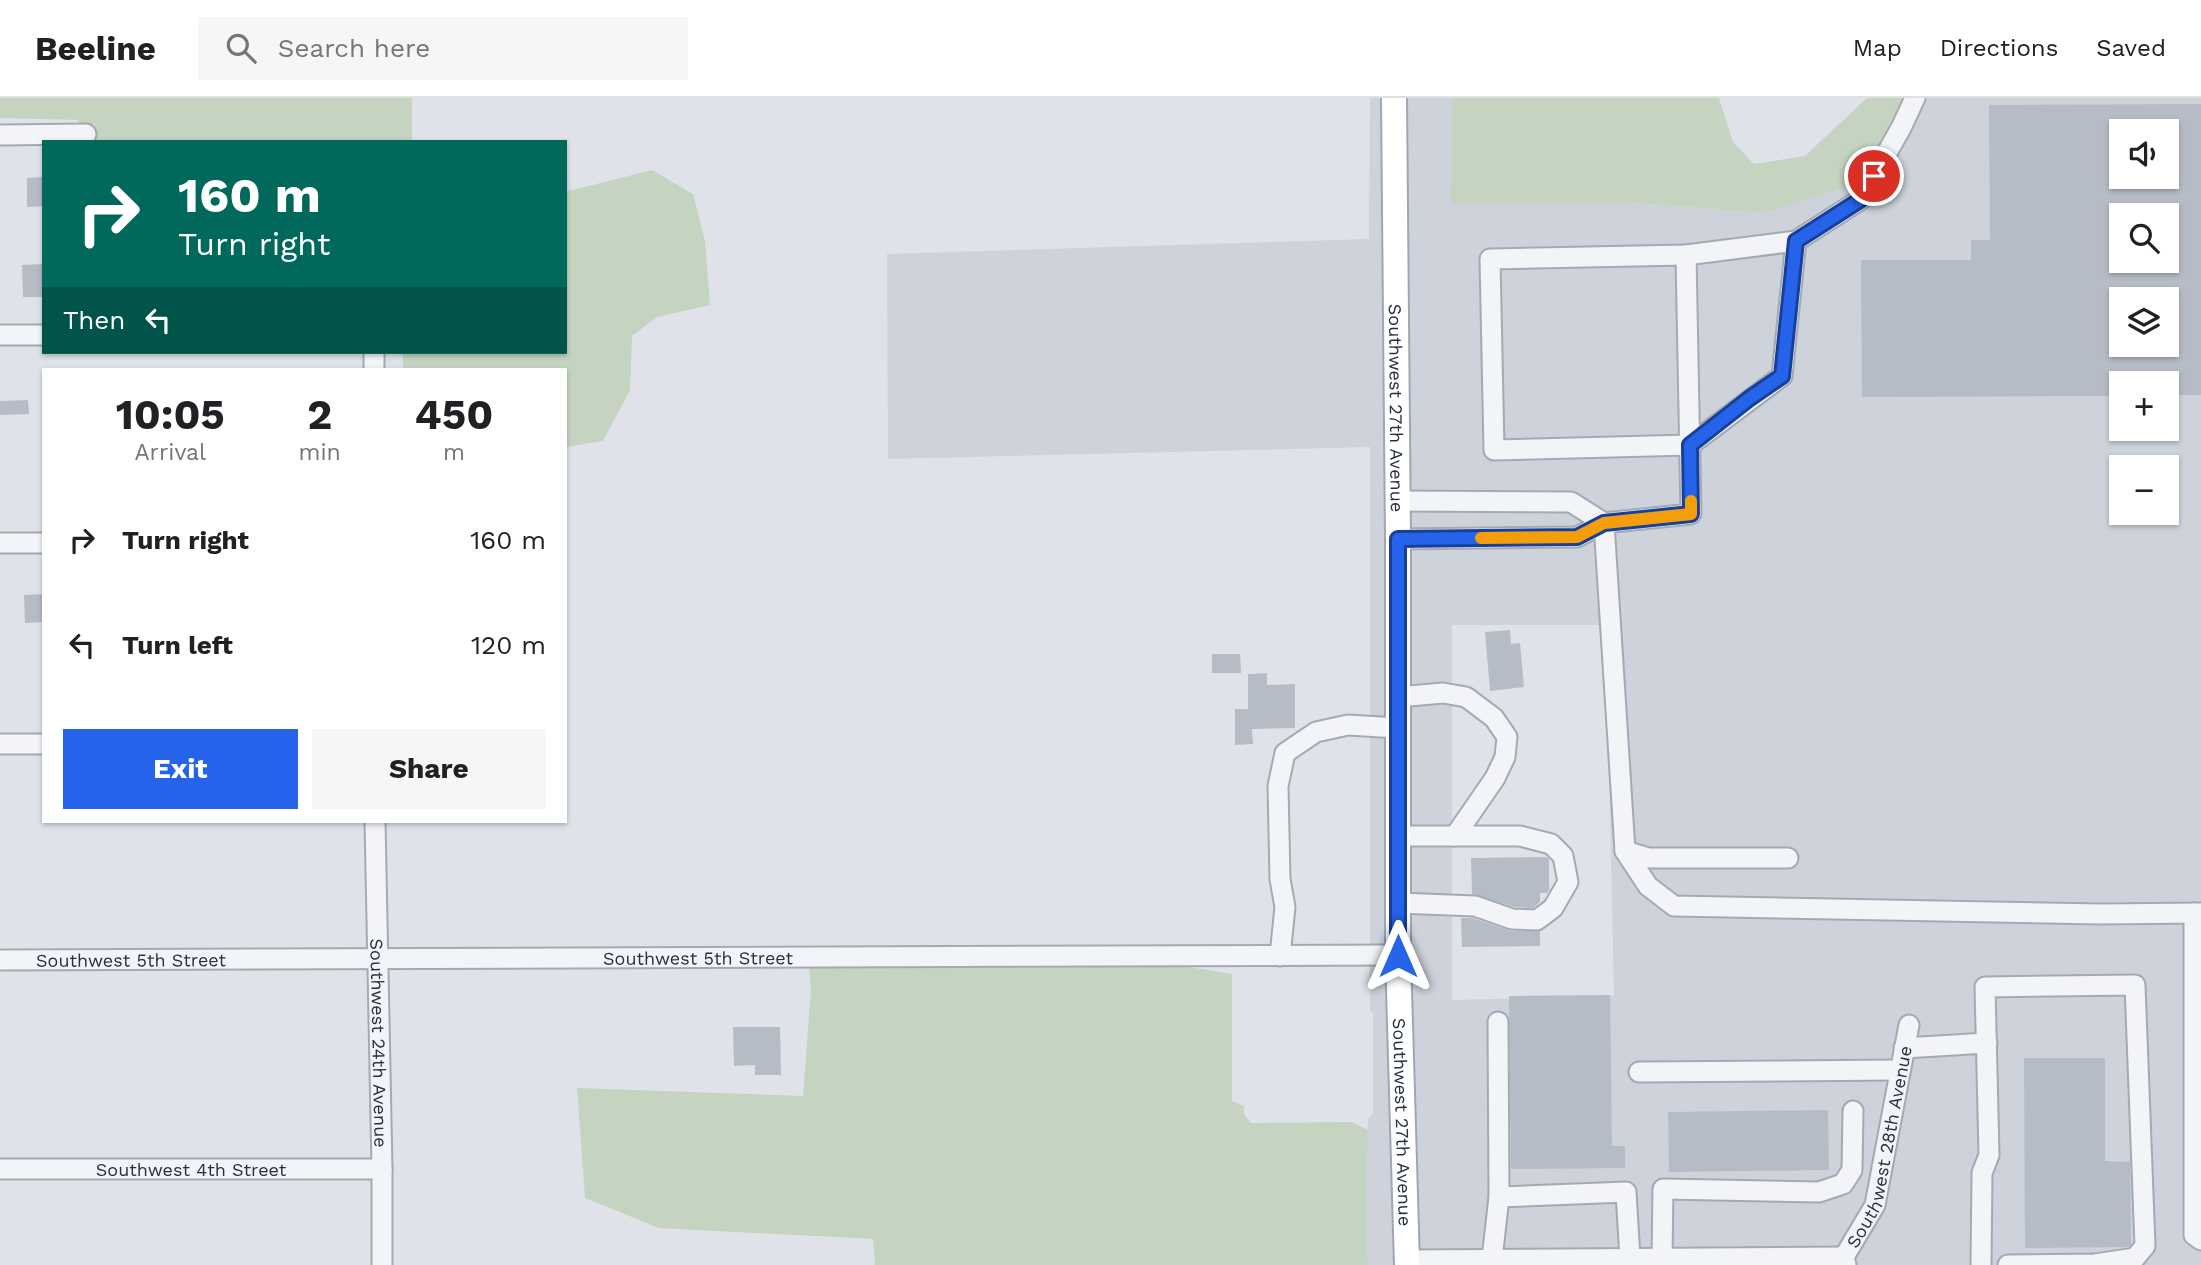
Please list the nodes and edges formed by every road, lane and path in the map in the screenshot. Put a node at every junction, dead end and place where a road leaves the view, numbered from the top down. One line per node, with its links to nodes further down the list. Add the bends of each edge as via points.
1 (1394, 98): 10 (main road, Southwest 27th Avenue)
2 (1915, 98): 5 (street, via 1860,200)
3 (86, 134): 4 (street)
4 (0, 135)
5 (1796, 241): 6 (street); 9 (street, via 1782,376)
6 (1686, 255): 9 (street); 9 (street, via 1490,260 1490,273 1494,450)
7 (0, 335): 8 (street)
8 (42, 335)
9 (1690, 445): 11 (street, via 1691,514)
10 (1397, 501): 11 (street, via 1571,502); 12 (main road, Southwest 27th Avenue)
11 (1604, 523): 12 (street, via 1577,537); 22 (street)
12 (1398, 539): 15 (main road, Southwest 27th Avenue)
13 (0, 543): 14 (street)
14 (42, 543)
15 (1398, 697): 16 (main road, Southwest 27th Avenue); 21 (street, via 1443,693 1466,697 1494,718 1507,737 1505,757 1495,778)
16 (1398, 728): 20 (main road, Southwest 27th Avenue); 26 (street, via 1348,725 1316,732 1285,752 1278,786 1285,907)
17 (0, 744): 18 (street)
18 (42, 744)
19 (375, 823): 28 (street, Southwest 24th Avenue)
20 (1398, 836): 21 (street); 24 (main road, Southwest 27th Avenue)
21 (1455, 836): 24 (street, via 1520,836 1551,844 1563,856 1568,882 1553,908 1537,920 1512,919 1475,906)
22 (1625, 851): 23 (street, via 1649,858); 25 (street, via 1648,886 1674,906)
23 (1788, 858)
24 (1398, 903): 27 (main road, Southwest 27th Avenue)
25 (2198, 913): 30 (street)
26 (1280, 956): 27 (street, Southwest 5th Street); 28 (street, Southwest 5th Street)
27 (1398, 956): 46 (main road, Southwest 27th Avenue)
28 (377, 958): 29 (street, Southwest 5th Street); 39 (street, Southwest 24th Avenue)
29 (0, 960)
30 (2198, 995): 41 (street, via 2194,1235)
31 (1498, 1023): 40 (street)
32 (1909, 1025): 34 (street, Southwest 28th Avenue)
33 (1987, 1043): 34 (street); 48 (street, via 1989,1155 1982,1173); 49 (street, via 1985,987 2135,985 2145,1246 2135,1258 2095,1264)
34 (1904, 1048): 35 (street, Southwest 28th Avenue)
35 (1900, 1070): 36 (street); 45 (street, Southwest 28th Avenue, via 1875,1205)
36 (1639, 1072)
37 (1853, 1111): 43 (street, via 1853,1170 1843,1184 1819,1192 1663,1189)
38 (0, 1169): 39 (street, Southwest 4th Street)
39 (382, 1169): 47 (street, Southwest 24th Avenue)
40 (1499, 1197): 42 (street, via 1626,1192); 44 (street)
41 (2201, 1240)
42 (1630, 1258): 43 (street); 44 (street)
43 (1662, 1258): 45 (street)
44 (1492, 1259): 46 (street)
45 (1845, 1261)
46 (1407, 1262)
47 (382, 1265)
48 (1981, 1265)
49 (2011, 1265)

